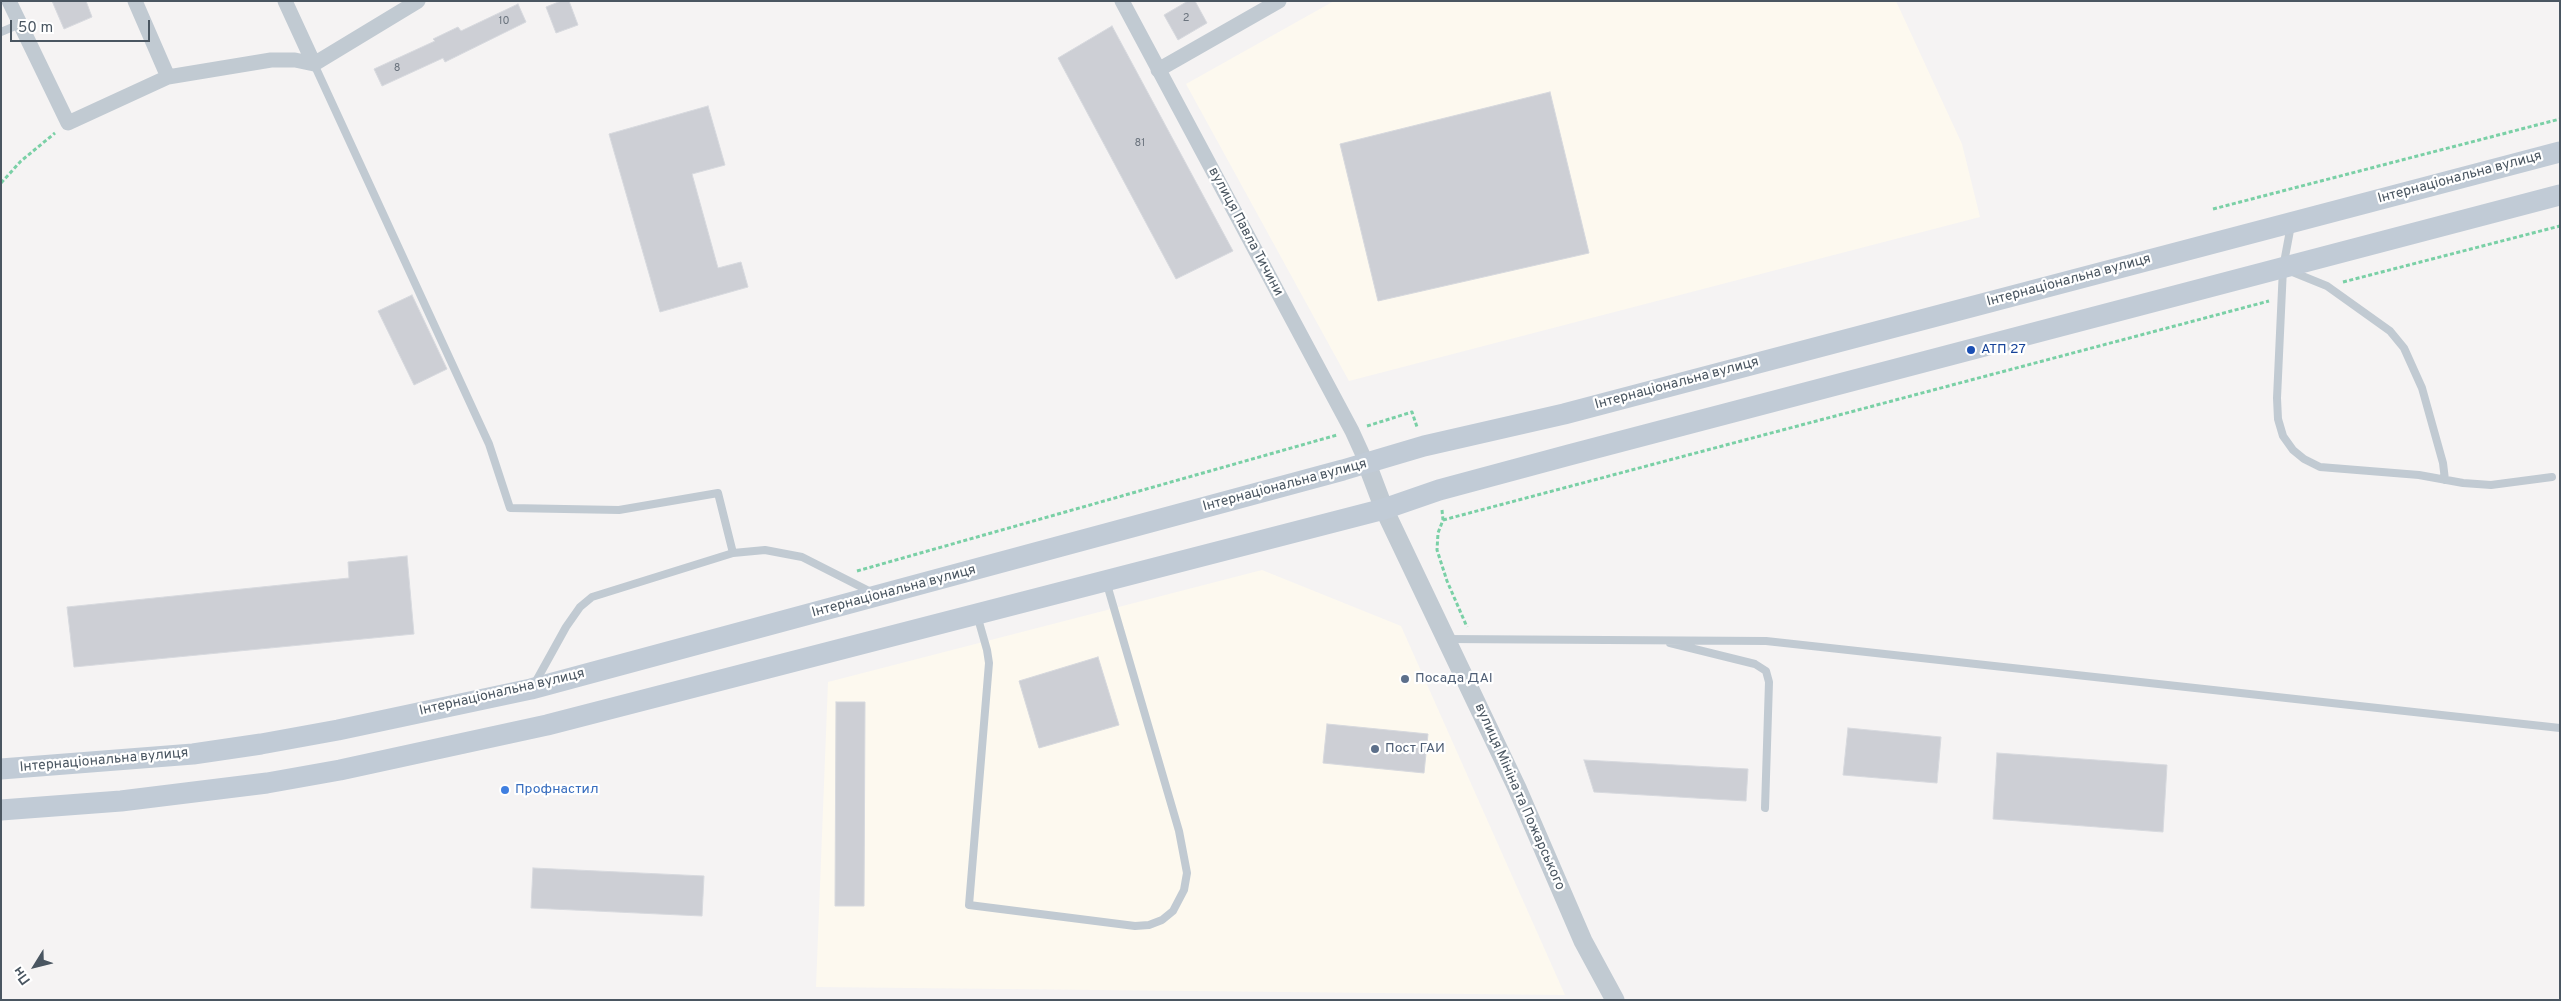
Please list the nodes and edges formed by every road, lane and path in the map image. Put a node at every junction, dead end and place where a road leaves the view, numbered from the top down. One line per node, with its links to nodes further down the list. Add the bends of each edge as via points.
1 (9, 1): 7 (street)
2 (135, 1): 11 (street)
3 (285, 1): 9 (street)
4 (418, 1): 9 (street)
5 (1122, 1): 10 (street, вулиця Павла Тичини)
6 (1279, 1): 10 (street)
7 (20, 24): 8 (lane); 13 (street)
8 (1, 32)
9 (314, 64): 11 (street, via 272,60); 31 (lane, via 489,444 510,508 619,510 718,493)
10 (1158, 70): 23 (street, вулиця Павла Тичини)
11 (168, 77): 13 (street)
12 (2560, 119): 17 (path)
13 (68, 123): 15 (path, via 21,161)
14 (2560, 152): 18 (main road, Інтернаціональна вулиця)
15 (1, 183)
16 (2560, 195): 20 (main road)
17 (2213, 209)
18 (2291, 223): 20 (lane); 24 (main road, Інтернаціональна вулиця, via 1564,414)
19 (2560, 226): 21 (path)
20 (2283, 268): 21 (lane); 22 (lane); 28 (main road)
21 (2327, 286): 27 (lane, via 2390,331 2404,348 2422,388)
22 (2281, 298): 27 (lane, via 2278,419 2283,436 2293,450 2320,467); 30 (path)
23 (1352, 431): 24 (path, via 1412,412); 25 (street, вулиця Павла Тичини); 32 (path)
24 (1424, 446): 25 (main road, Інтернаціональна вулиця)
25 (1367, 464): 29 (street, вулиця Мініна та Пожарського); 34 (main road, Інтернаціональна вулиця)
26 (2552, 477): 27 (lane, via 2491,485)
27 (2445, 480)
28 (1439, 490): 29 (main road); 30 (path)
29 (1384, 509): 33 (main road); 36 (street, вулиця Мініна та Пожарського)
30 (1443, 520): 37 (path, via 1437,550)
31 (733, 553): 32 (lane, via 785,552); 39 (lane, via 592,597 566,627)
32 (839, 576): 34 (lane)
33 (1106, 580): 35 (main road); 35 (lane, via 1180,830 1187,873 1184,890 1173,911 1149,925 1135,926 969,905 988,663 988,650)
34 (879, 596): 39 (main road, Інтернаціональна вулиця)
35 (976, 613): 43 (main road, via 547,725 340,770 121,801)
36 (1447, 639): 37 (lane); 44 (street, вулиця Мініна та Пожарського, via 1517,788)
37 (1472, 639): 38 (lane)
38 (1656, 639): 40 (lane, via 1766,642); 42 (lane, via 1755,664 1766,671 1769,682)
39 (531, 689): 41 (main road, Інтернаціональна вулиця, via 261,744 184,754)
40 (2560, 728)
41 (1, 769)
42 (1765, 808)
43 (1, 810)
44 (1583, 941): 45 (street, вулиця Мініна та Пожарського); 46 (street, вулиця Мініна та Пожарського)
45 (1600, 1000)
46 (1615, 1000)

